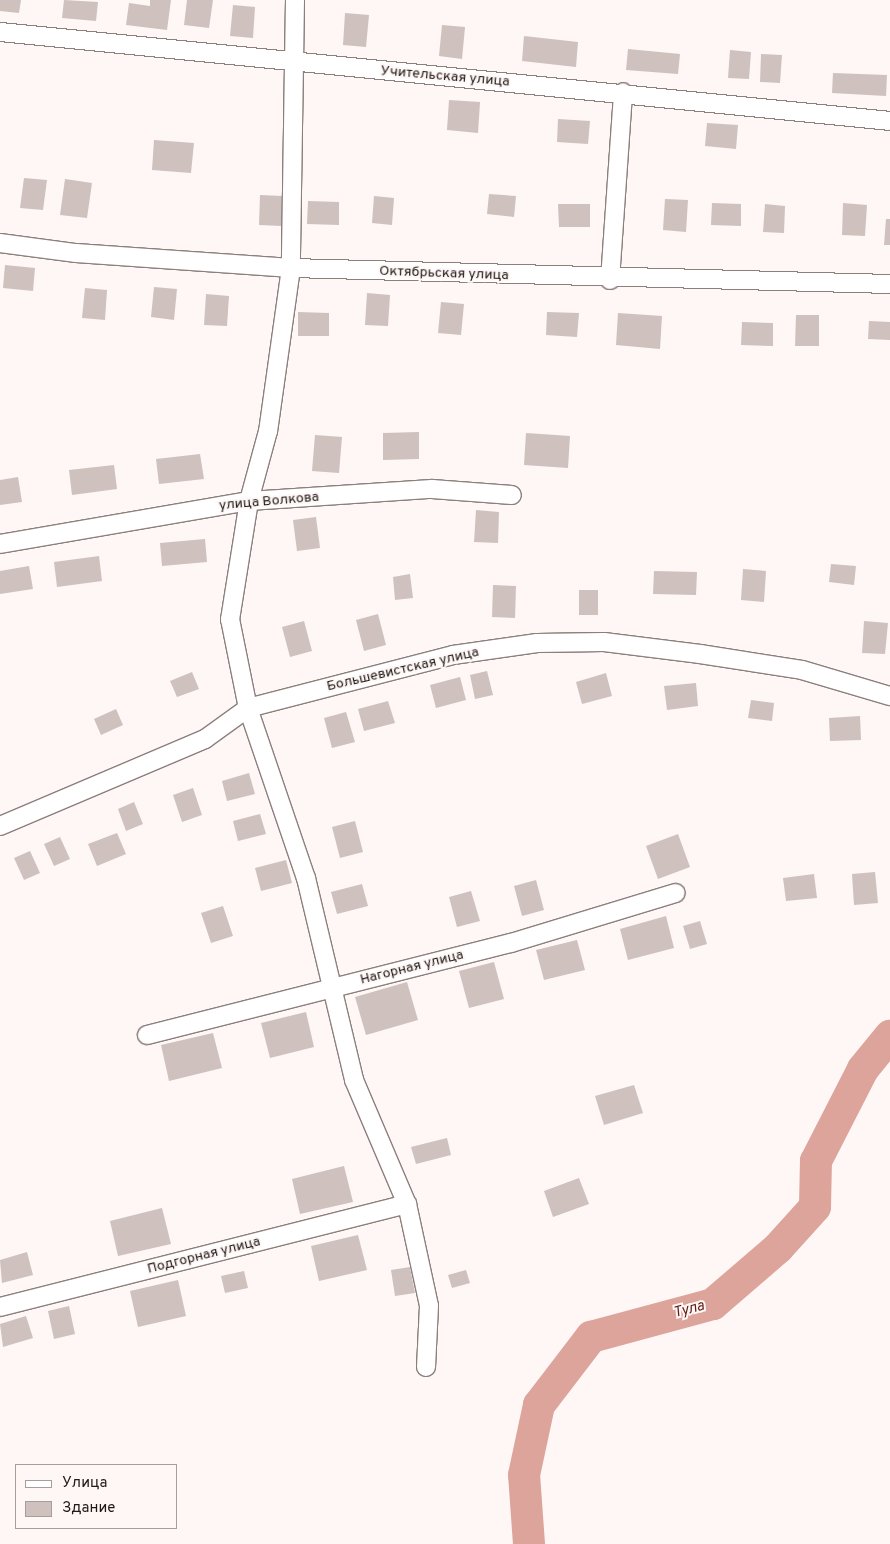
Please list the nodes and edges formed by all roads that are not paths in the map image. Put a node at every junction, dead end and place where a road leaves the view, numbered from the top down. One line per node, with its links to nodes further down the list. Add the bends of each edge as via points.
1 (295, 0): 3 (street)
2 (0, 32): 3 (street, Учительская улица)
3 (295, 64): 4 (street, Учительская улица); 7 (street)
4 (623, 92): 5 (street, Учительская улица); 8 (street)
5 (890, 121)
6 (0, 244): 7 (street, Октябрьская улица, via 76,253)
7 (291, 268): 8 (street, Октябрьская улица); 11 (street, via 268,432)
8 (610, 280): 9 (street, Октябрьская улица)
9 (890, 284)
10 (512, 495): 11 (street, улица Волкова, via 432,489)
11 (249, 501): 12 (street, улица Волкова); 14 (street, via 230,619)
12 (0, 544)
13 (890, 696): 14 (street, Большевистская улица, via 802,670 700,654 604,642 537,643 453,655)
14 (248, 708): 15 (street, Большевистская улица, via 205,739); 17 (street, via 306,878)
15 (0, 826)
16 (676, 893): 17 (street, Нагорная улица, via 512,943)
17 (331, 989): 18 (street, Нагорная улица); 19 (street, via 354,1080)
18 (147, 1035)
19 (407, 1204): 20 (street, Подгорная улица); 21 (street, via 429,1306)
20 (0, 1306)
21 (426, 1367)

